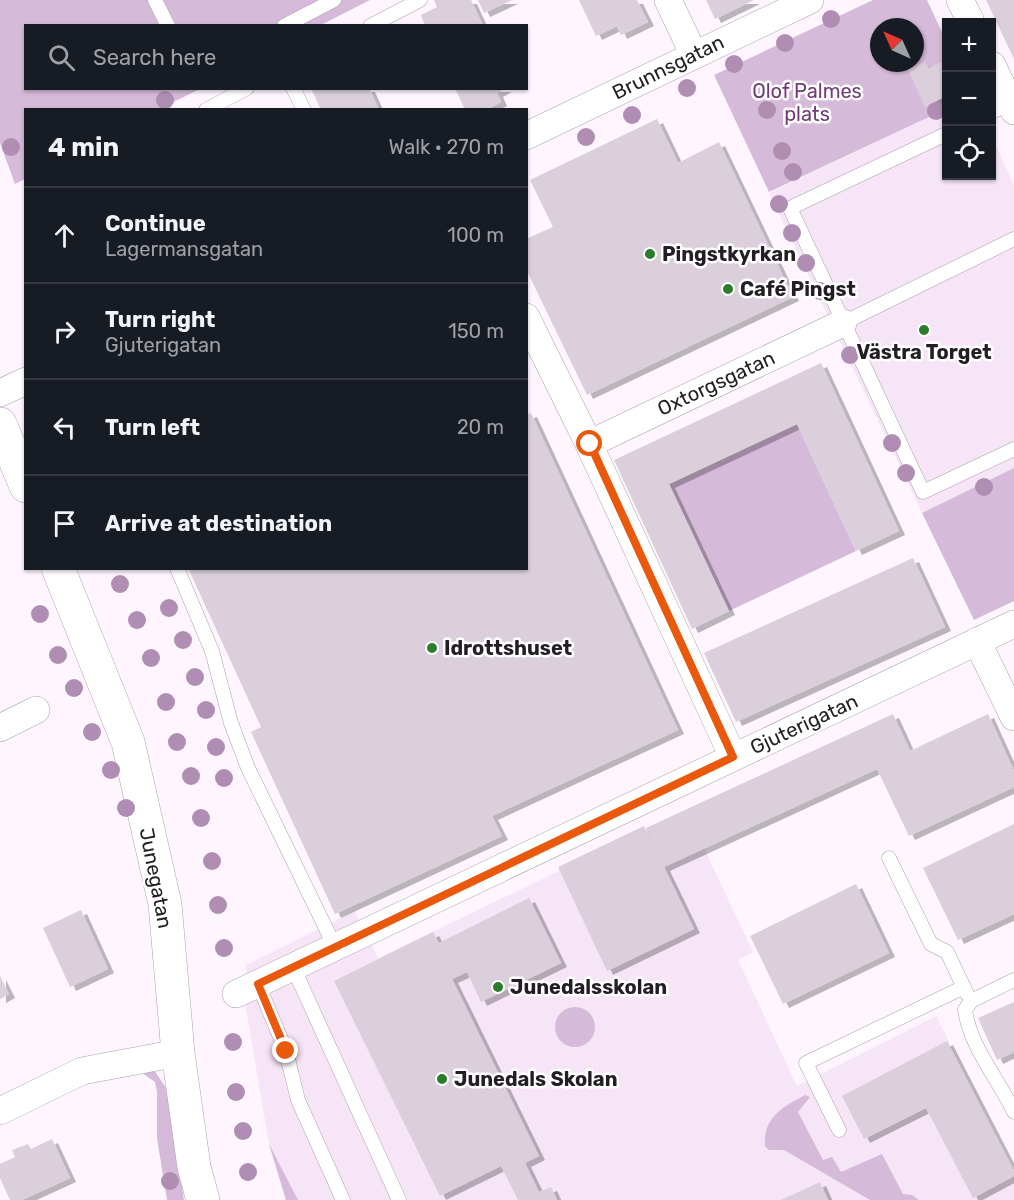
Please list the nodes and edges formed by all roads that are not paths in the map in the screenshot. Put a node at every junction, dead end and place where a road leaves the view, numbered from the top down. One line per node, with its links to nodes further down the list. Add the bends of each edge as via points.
1 (155, 0): 8 (lane)
2 (334, 0): 9 (lane)
3 (420, 0): 10 (lane)
4 (668, 0): 11 (street)
5 (810, 0): 11 (street, Brunnsgatan)
6 (960, 0): 7 (street)
7 (969, 18)
8 (167, 24)
9 (289, 24)
10 (374, 24)
11 (694, 55): 18 (street, Brunnsgatan)
12 (994, 72): 17 (street)
13 (243, 90): 15 (lane)
14 (294, 90): 16 (lane)
15 (210, 108)
16 (303, 108)
17 (1005, 109)
18 (528, 135)
19 (942, 136): 21 (lane, via 790,208)
20 (1014, 239): 21 (lane)
21 (843, 322): 27 (street, Oxtorgsgatan); 28 (lane, via 922,492)
22 (528, 325): 23 (street)
23 (533, 346): 27 (street)
24 (24, 382): 25 (street)
25 (0, 393)
26 (0, 424): 29 (street)
27 (590, 444): 37 (street)
28 (1014, 449)
29 (24, 481)
30 (59, 570): 45 (street, Junegatan, via 128,742 165,904)
31 (178, 570): 39 (lane, via 212,651 231,723 248,768)
32 (1014, 624): 33 (street, Gjuterigatan)
33 (977, 641): 35 (street); 37 (street, Gjuterigatan)
34 (36, 711): 36 (street)
35 (1014, 717)
36 (0, 728)
37 (733, 757): 39 (street, Gjuterigatan)
38 (889, 858): 42 (lane, via 931,944 947,952)
39 (335, 946): 40 (street, Gjuterigatan)
40 (293, 967): 43 (street, Gjuterigatan); 51 (lane)
41 (1014, 980): 44 (lane)
42 (964, 987): 44 (lane); 48 (lane, via 806,1064)
43 (247, 989): 50 (lane, via 286,1051 298,1100)
44 (971, 1001): 47 (lane, via 965,1010 972,1036)
45 (178, 1053): 46 (street, via 82,1071); 49 (street, Junegatan, via 194,1167)
46 (0, 1111)
47 (1014, 1112)
48 (839, 1130)
49 (203, 1200)
50 (343, 1200)
51 (399, 1200)

